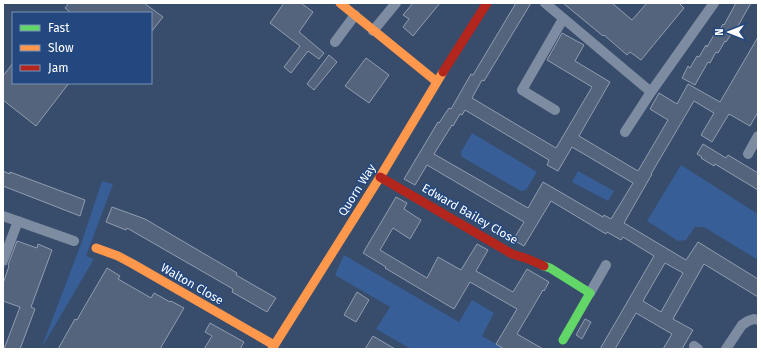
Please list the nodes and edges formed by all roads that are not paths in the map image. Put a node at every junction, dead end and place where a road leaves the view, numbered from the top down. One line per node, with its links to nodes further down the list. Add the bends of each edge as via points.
1 (340, 3): 6 (street)
2 (396, 3): 8 (street)
3 (487, 3): 10 (street, Quorn Way)
4 (545, 3): 7 (street)
5 (714, 3): 11 (street)
6 (355, 15): 8 (street); 9 (street)
7 (563, 19): 11 (street); 12 (street, via 522,90)
8 (373, 31): 10 (street)
9 (335, 42)
10 (438, 82): 16 (street, Quorn Way)
11 (650, 92): 13 (street)
12 (555, 110)
13 (625, 132)
14 (758, 136): 15 (street)
15 (748, 154)
16 (380, 177): 23 (street, Edward Bailey Close, via 512,254 550,268); 26 (street, Quorn Way)
17 (3, 216): 18 (street)
18 (18, 221): 19 (street); 21 (street)
19 (74, 241)
20 (96, 248): 26 (street, Walton Close, via 118,256 205,304)
21 (3, 261)
22 (606, 265): 23 (street)
23 (590, 293): 25 (street)
24 (758, 320): 27 (street, via 754,319 742,325)
25 (563, 340)
26 (273, 347)
27 (726, 349)

